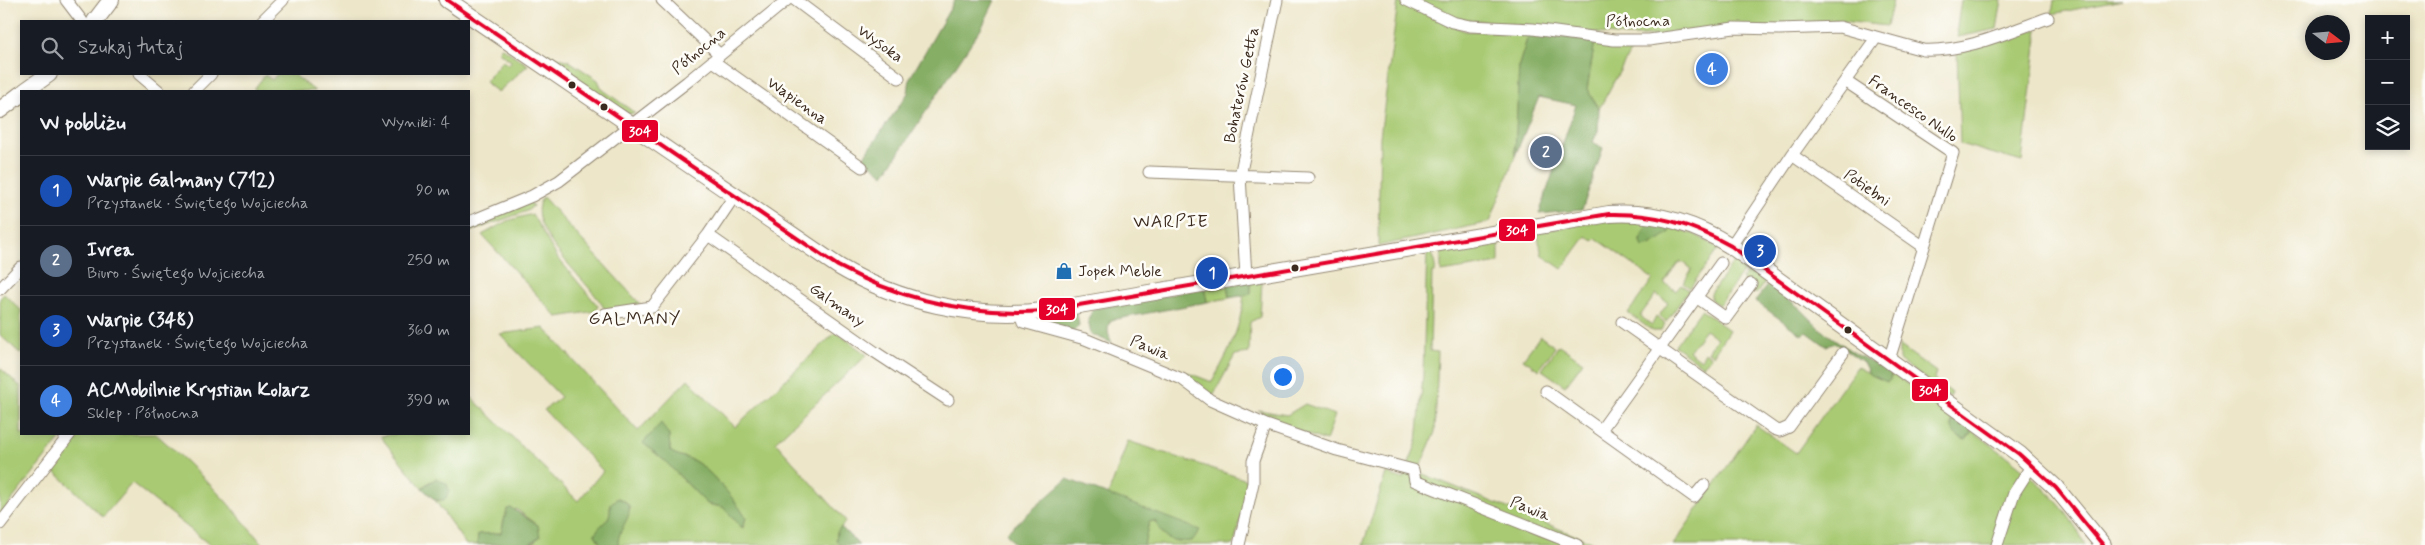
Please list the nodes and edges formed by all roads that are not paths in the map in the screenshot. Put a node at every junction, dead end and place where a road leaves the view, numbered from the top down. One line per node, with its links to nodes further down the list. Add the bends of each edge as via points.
1 (66, 0): 11 (street)
2 (111, 0): 12 (street)
3 (283, 0): 13 (street)
4 (447, 0): 26 (street)
5 (662, 0): 15 (street, Wapienna)
6 (787, 0): 15 (street, Północna)
7 (795, 0): 19 (street, Wysoka)
8 (1277, 0): 30 (street, Bohaterów Getta)
9 (1406, 0): 14 (street, Północna, via 1452,22 1470,26 1614,40 1668,39 1734,28 1830,27 1851,29)
10 (2048, 18): 14 (street, Północna, via 1959,48 1923,50)
11 (81, 20)
12 (96, 20)
13 (263, 20)
14 (1876, 38): 20 (street)
15 (716, 58): 26 (street, Północna); 28 (street, Wapienna)
16 (47, 75): 21 (street)
17 (140, 75): 22 (street)
18 (210, 75): 23 (street)
19 (899, 78)
20 (1845, 81): 27 (street, Francesco Nullo); 36 (street, Francesco Nullo, via 1953,154)
21 (26, 90)
22 (158, 90)
23 (195, 90)
24 (20, 95): 25 (street)
25 (0, 110)
26 (631, 126): 32 (street); 33 (street, Północna, via 545,190)
27 (1792, 155): 35 (street, Francesco Nullo); 36 (street, Potiebni)
28 (862, 167)
29 (1149, 172): 30 (street)
30 (1240, 176): 31 (street); 39 (street, Bohaterów Getta)
31 (1308, 178)
32 (735, 195): 34 (street); 43 (street, via 838,266 873,285 944,306)
33 (470, 222)
34 (708, 235): 44 (street, via 652,307); 50 (street, Galmany)
35 (1731, 246): 39 (street, via 1705,231 1670,219 1609,214); 48 (street)
36 (1924, 248): 48 (street, Francesco Nullo)
37 (1721, 262): 42 (street)
38 (20, 268): 41 (street)
39 (1246, 276): 43 (street)
40 (1751, 284): 42 (street, via 1726,318)
41 (0, 288)
42 (1696, 297): 46 (street)
43 (1020, 313): 51 (street, Pawia, via 1023,322 1085,339 1173,376 1210,400)
44 (604, 314)
45 (1622, 322): 46 (street)
46 (1660, 348): 47 (street, via 1774,430 1780,431 1789,427); 52 (street)
47 (1843, 353)
48 (1889, 360): 54 (street)
49 (1546, 391): 52 (street)
50 (948, 400)
51 (1266, 425): 57 (street, via 1253,461 1253,483); 58 (street, Pawia, via 1414,476)
52 (1600, 430): 55 (street, via 1694,497)
53 (69, 435): 56 (street)
54 (2032, 465): 59 (street, via 2014,492); 60 (street, via 2056,488)
55 (1704, 485)
56 (0, 524)
57 (1239, 545)
58 (1577, 545)
59 (1997, 545)
60 (2103, 545)

